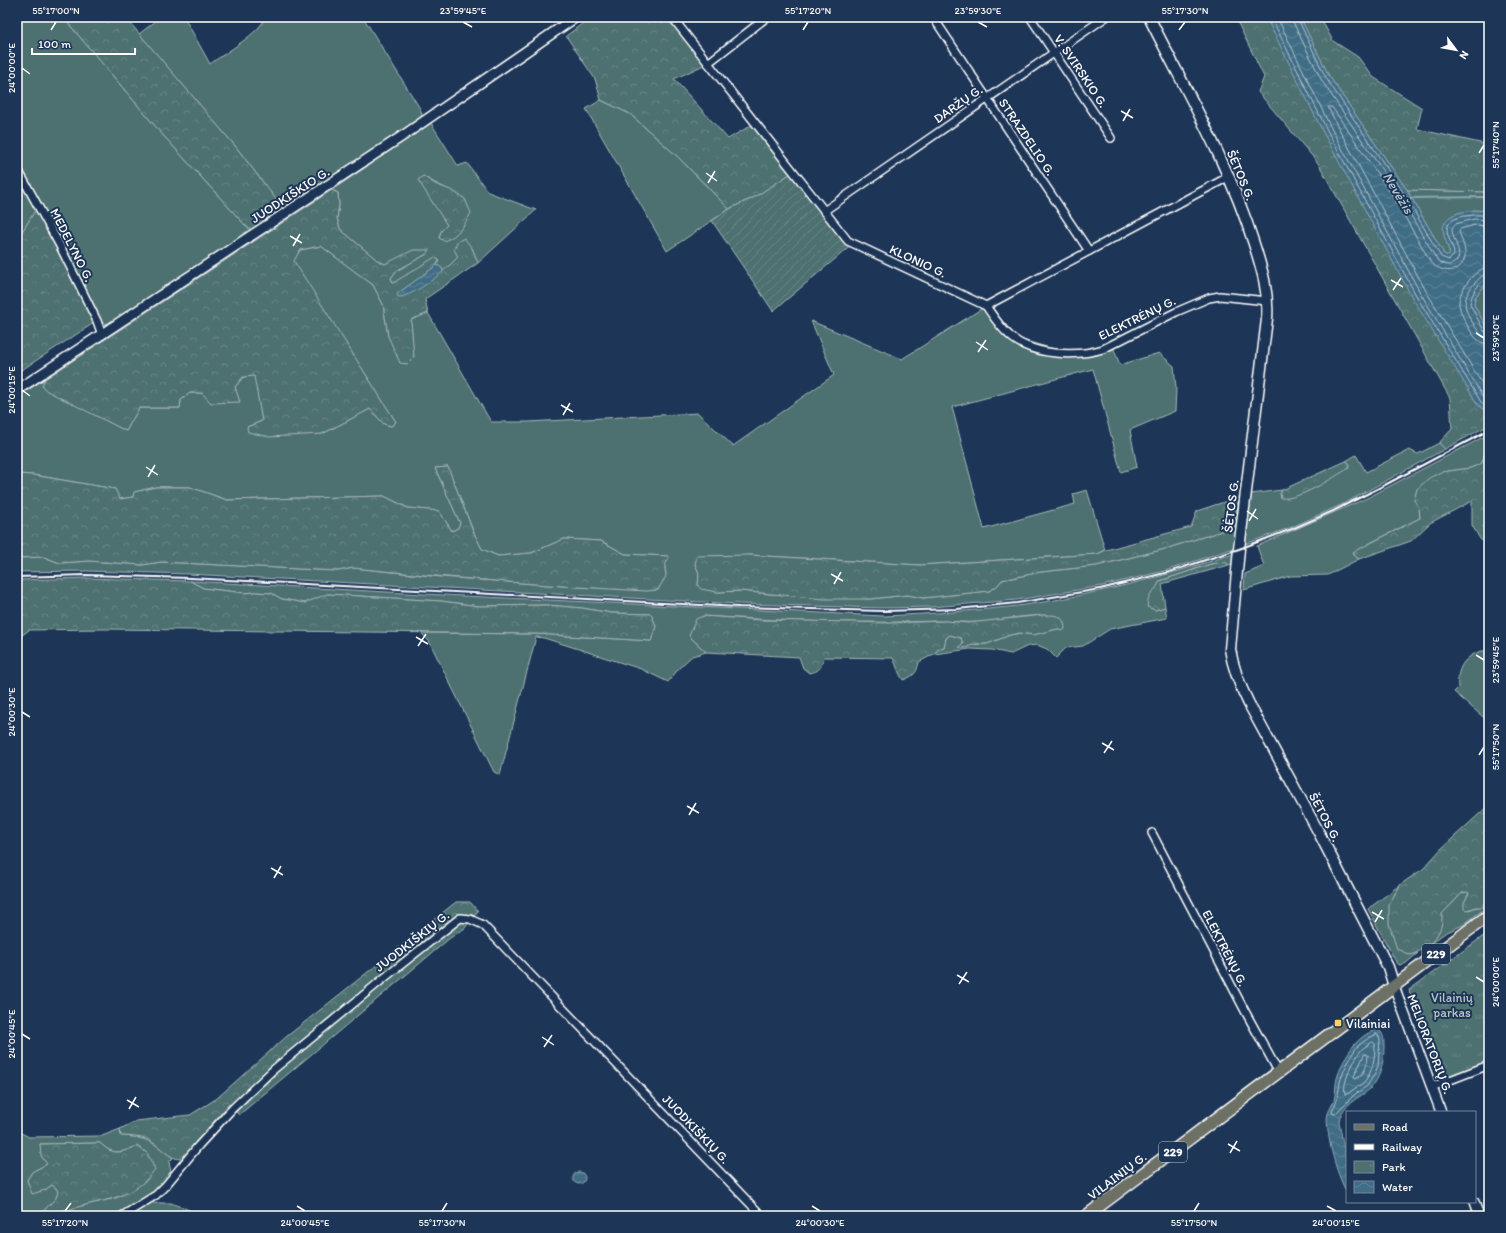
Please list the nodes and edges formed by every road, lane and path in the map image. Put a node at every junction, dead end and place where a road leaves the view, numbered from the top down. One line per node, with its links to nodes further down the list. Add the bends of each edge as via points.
1 (576, 17): 18 (street, JUODKIŠKIO G., via 407,133)
2 (672, 17): 9 (street, KLONIO G.)
3 (767, 17): 9 (street)
4 (933, 17): 10 (street, STRAZDELIO G.)
5 (1030, 17): 8 (street, V. SVIRSKIO G.)
6 (1106, 17): 8 (street, DARŽŲ G.)
7 (1149, 17): 13 (main road, ŠĖTOS G.)
8 (1054, 51): 10 (street, DARŽŲ G.); 11 (street, V. SVIRSKIO G.)
9 (708, 63): 14 (street, KLONIO G.)
10 (987, 99): 14 (street, DARŽŲ G.); 15 (street, STRAZDELIO G.)
11 (1111, 138)
12 (17, 168): 18 (street, MEDELYNO G., via 59,244)
13 (1230, 176): 15 (street); 16 (main road, ŠĖTOS G., via 1262,268)
14 (824, 211): 17 (street, KLONIO G., via 848,241)
15 (1090, 251): 17 (street)
16 (1267, 301): 17 (street, ELEKTRĖNŲ G., via 1220,296 1209,298 1104,349 1074,355 1024,344 1009,336); 22 (main road, ŠĖTOS G., via 1239,549 1230,649 1232,660 1241,688 1388,967)
17 (986, 306)
18 (102, 335): 19 (street, JUODKIŠKIO G.)
19 (17, 390)
20 (1152, 833): 24 (street, ELEKTRĖNŲ G.)
21 (1489, 916): 22 (main road, 229)
22 (1394, 986): 24 (main road, 229); 25 (street, MELIORATORIŲ G.)
23 (1489, 1066): 25 (street)
24 (1279, 1073): 30 (main road, VILAINIŲ G. / 229)
25 (1432, 1087): 26 (street, MELIORATORIŲ G.)
26 (1441, 1111)
27 (1474, 1203): 31 (street)
28 (122, 1216): 29 (street, JUODKIŠKIŲ G., via 156,1195 233,1108 273,1070 460,918 483,925)
29 (762, 1216)
30 (1086, 1216)
31 (1479, 1216)

